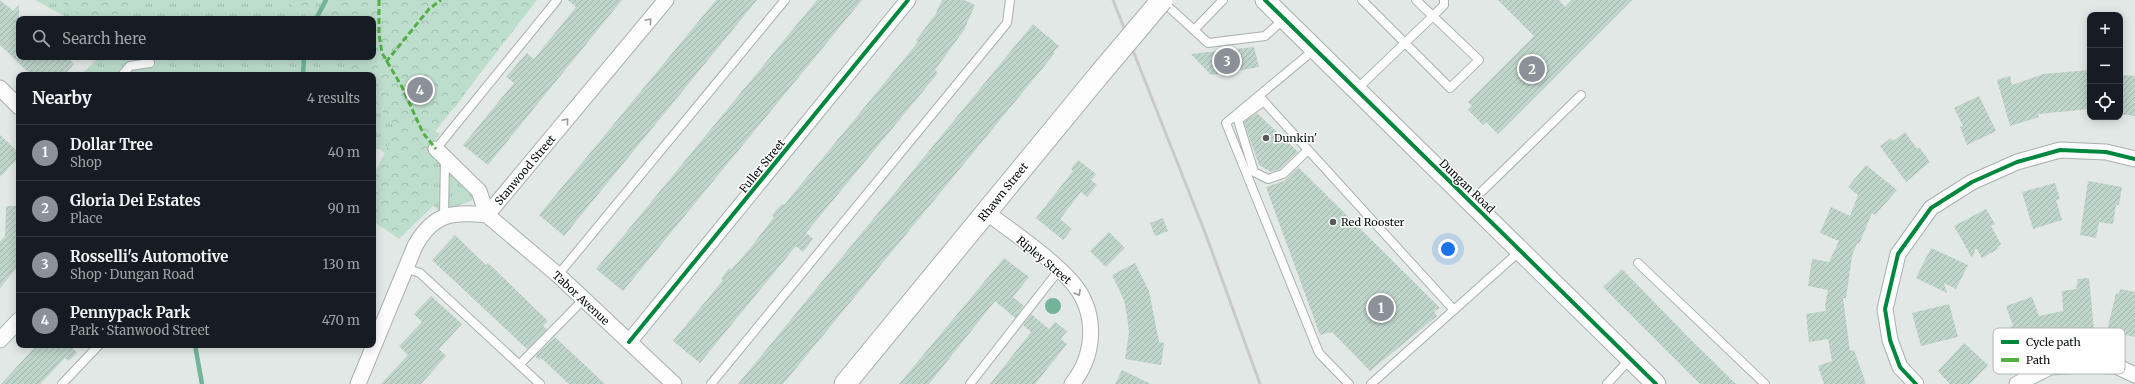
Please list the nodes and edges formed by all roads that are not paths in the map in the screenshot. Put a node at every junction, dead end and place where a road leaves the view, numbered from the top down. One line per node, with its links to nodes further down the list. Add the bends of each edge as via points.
1 (557, 0): 25 (lane)
2 (666, 0): 29 (street, Stanwood Street, one-way to 2)
3 (785, 0): 35 (lane)
4 (908, 0): 41 (street, Fuller Street)
5 (1010, 0): 53 (lane, via 1007,23)
6 (1162, 0): 14 (lane); 28 (main road, Rhawn Street, bridge)
7 (1223, 0): 14 (lane)
8 (1265, 0): 13 (street, Dungan Road)
9 (1362, 0): 15 (lane)
10 (1416, 0): 12 (lane)
11 (1444, 0): 12 (lane, via 1444,5)
12 (1432, 16): 15 (lane); 15 (lane, via 1479,60 1450,88)
13 (1284, 19): 14 (lane, via 1265,36 1208,43); 16 (street, Dungan Road)
14 (1194, 30)
15 (1405, 43): 20 (lane)
16 (1315, 49): 20 (street, Dungan Road); 22 (lane)
17 (150, 63): 18 (lane, via 130,66)
18 (125, 72)
19 (0, 88): 23 (street)
20 (1356, 90): 27 (street, Dungan Road)
21 (1581, 95): 27 (lane)
22 (1262, 98): 24 (lane); 24 (lane, via 1238,120 1254,172 1268,179 1283,174); 57 (lane, via 1226,124 1319,353)
23 (16, 104)
24 (1308, 150): 37 (lane)
25 (441, 153): 29 (street, via 480,191); 30 (lane)
26 (2135, 159): 62 (street, via 2106,152 2060,150 2017,162 1972,182 1931,208 1898,254 1885,309 1890,340 1900,367)
27 (1471, 202): 31 (street, Dungan Road)
28 (986, 212): 34 (street, Ripley Street); 54 (main road, Rhawn Street)
29 (486, 214): 30 (street, Stanwood Street, via 467,212); 35 (street, Tabor Avenue)
30 (444, 216): 33 (street, Stanwood Street, via 432,223 423,233)
31 (1520, 251): 37 (lane); 44 (street, Dungan Road)
32 (1638, 263): 61 (lane)
33 (405, 268): 40 (street, Stanwood Street); 45 (lane, via 420,274)
34 (1059, 270): 55 (lane); 56 (street, Ripley Street, one-way to 56, via 1072,282 1088,309 1092,340 1081,372)
35 (558, 275): 36 (street, Tabor Avenue)
36 (583, 300): 41 (street, Tabor Avenue); 45 (lane)
37 (1454, 310): 58 (lane)
38 (16, 323): 39 (street)
39 (0, 340)
40 (376, 340)
41 (629, 342): 52 (street, Tabor Avenue)
42 (96, 348): 49 (lane)
43 (373, 348): 50 (street, Stanwood Street)
44 (1630, 359): 59 (lane); 60 (street, Dungan Road)
45 (519, 365): 51 (lane)
46 (2125, 370): 48 (street)
47 (2036, 374): 63 (street)
48 (2135, 375)
49 (62, 384)
50 (358, 384)
51 (540, 384)
52 (674, 384)
53 (711, 384)
54 (845, 384)
55 (970, 384)
56 (1072, 384)
57 (1349, 384)
58 (1371, 384)
59 (1607, 384)
60 (1656, 384)
61 (1765, 384)
62 (1916, 384)
63 (2017, 384)

